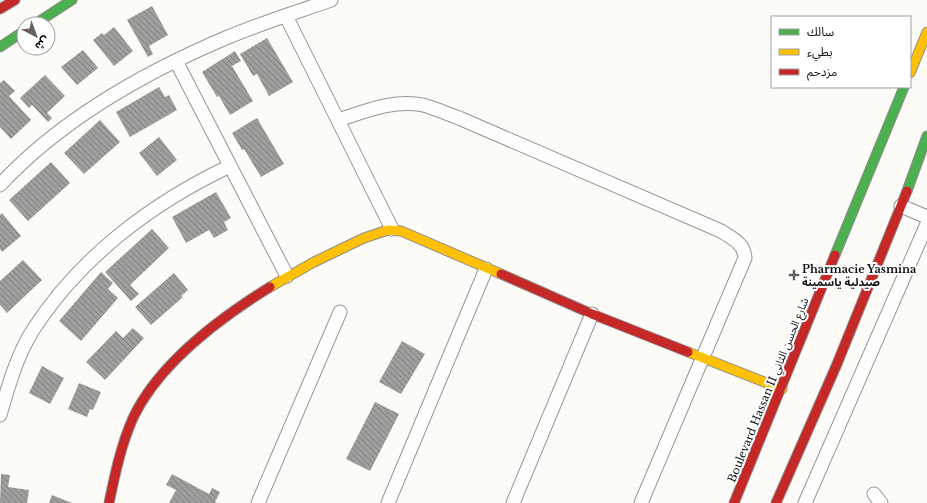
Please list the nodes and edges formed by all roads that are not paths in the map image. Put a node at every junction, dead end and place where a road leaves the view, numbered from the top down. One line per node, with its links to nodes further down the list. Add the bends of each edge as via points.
1 (15, 0): 4 (main road)
2 (72, 0): 5 (main road)
3 (331, 0): 6 (street)
4 (0, 9)
5 (47, 16)
6 (286, 16): 10 (street, via 228,37); 13 (street)
7 (927, 32): 11 (main road)
8 (16, 36): 9 (main road)
9 (0, 47)
10 (176, 61): 15 (street); 16 (street, via 99,104 54,135)
11 (911, 71)
12 (904, 88): 26 (main road, Boulevard Hassan II شارع الحسن الثاني)
13 (338, 120): 20 (street); 25 (street, via 391,104 425,106 459,118 721,231 735,240 744,250 744,258)
14 (927, 136): 17 (main road)
15 (230, 166): 22 (street); 27 (street, via 143,216 91,259 32,331 18,359)
16 (0, 185)
17 (901, 206): 18 (street); 34 (main road, via 819,406)
18 (927, 217)
19 (927, 224): 35 (street)
20 (392, 229): 21 (main road); 22 (main road, via 318,258)
21 (486, 268): 24 (main road); 30 (street)
22 (287, 276): 28 (main road, via 244,303 194,342 148,392 126,435)
23 (340, 312): 29 (street)
24 (592, 314): 25 (main road); 31 (street)
25 (703, 359): 26 (main road); 32 (street)
26 (782, 389): 33 (main road, Boulevard Hassan II شارع الحسن الثاني)
27 (0, 412)
28 (109, 503)
29 (258, 503)
30 (388, 503)
31 (513, 503)
32 (641, 503)
33 (734, 503)
34 (776, 503)
35 (805, 503)

